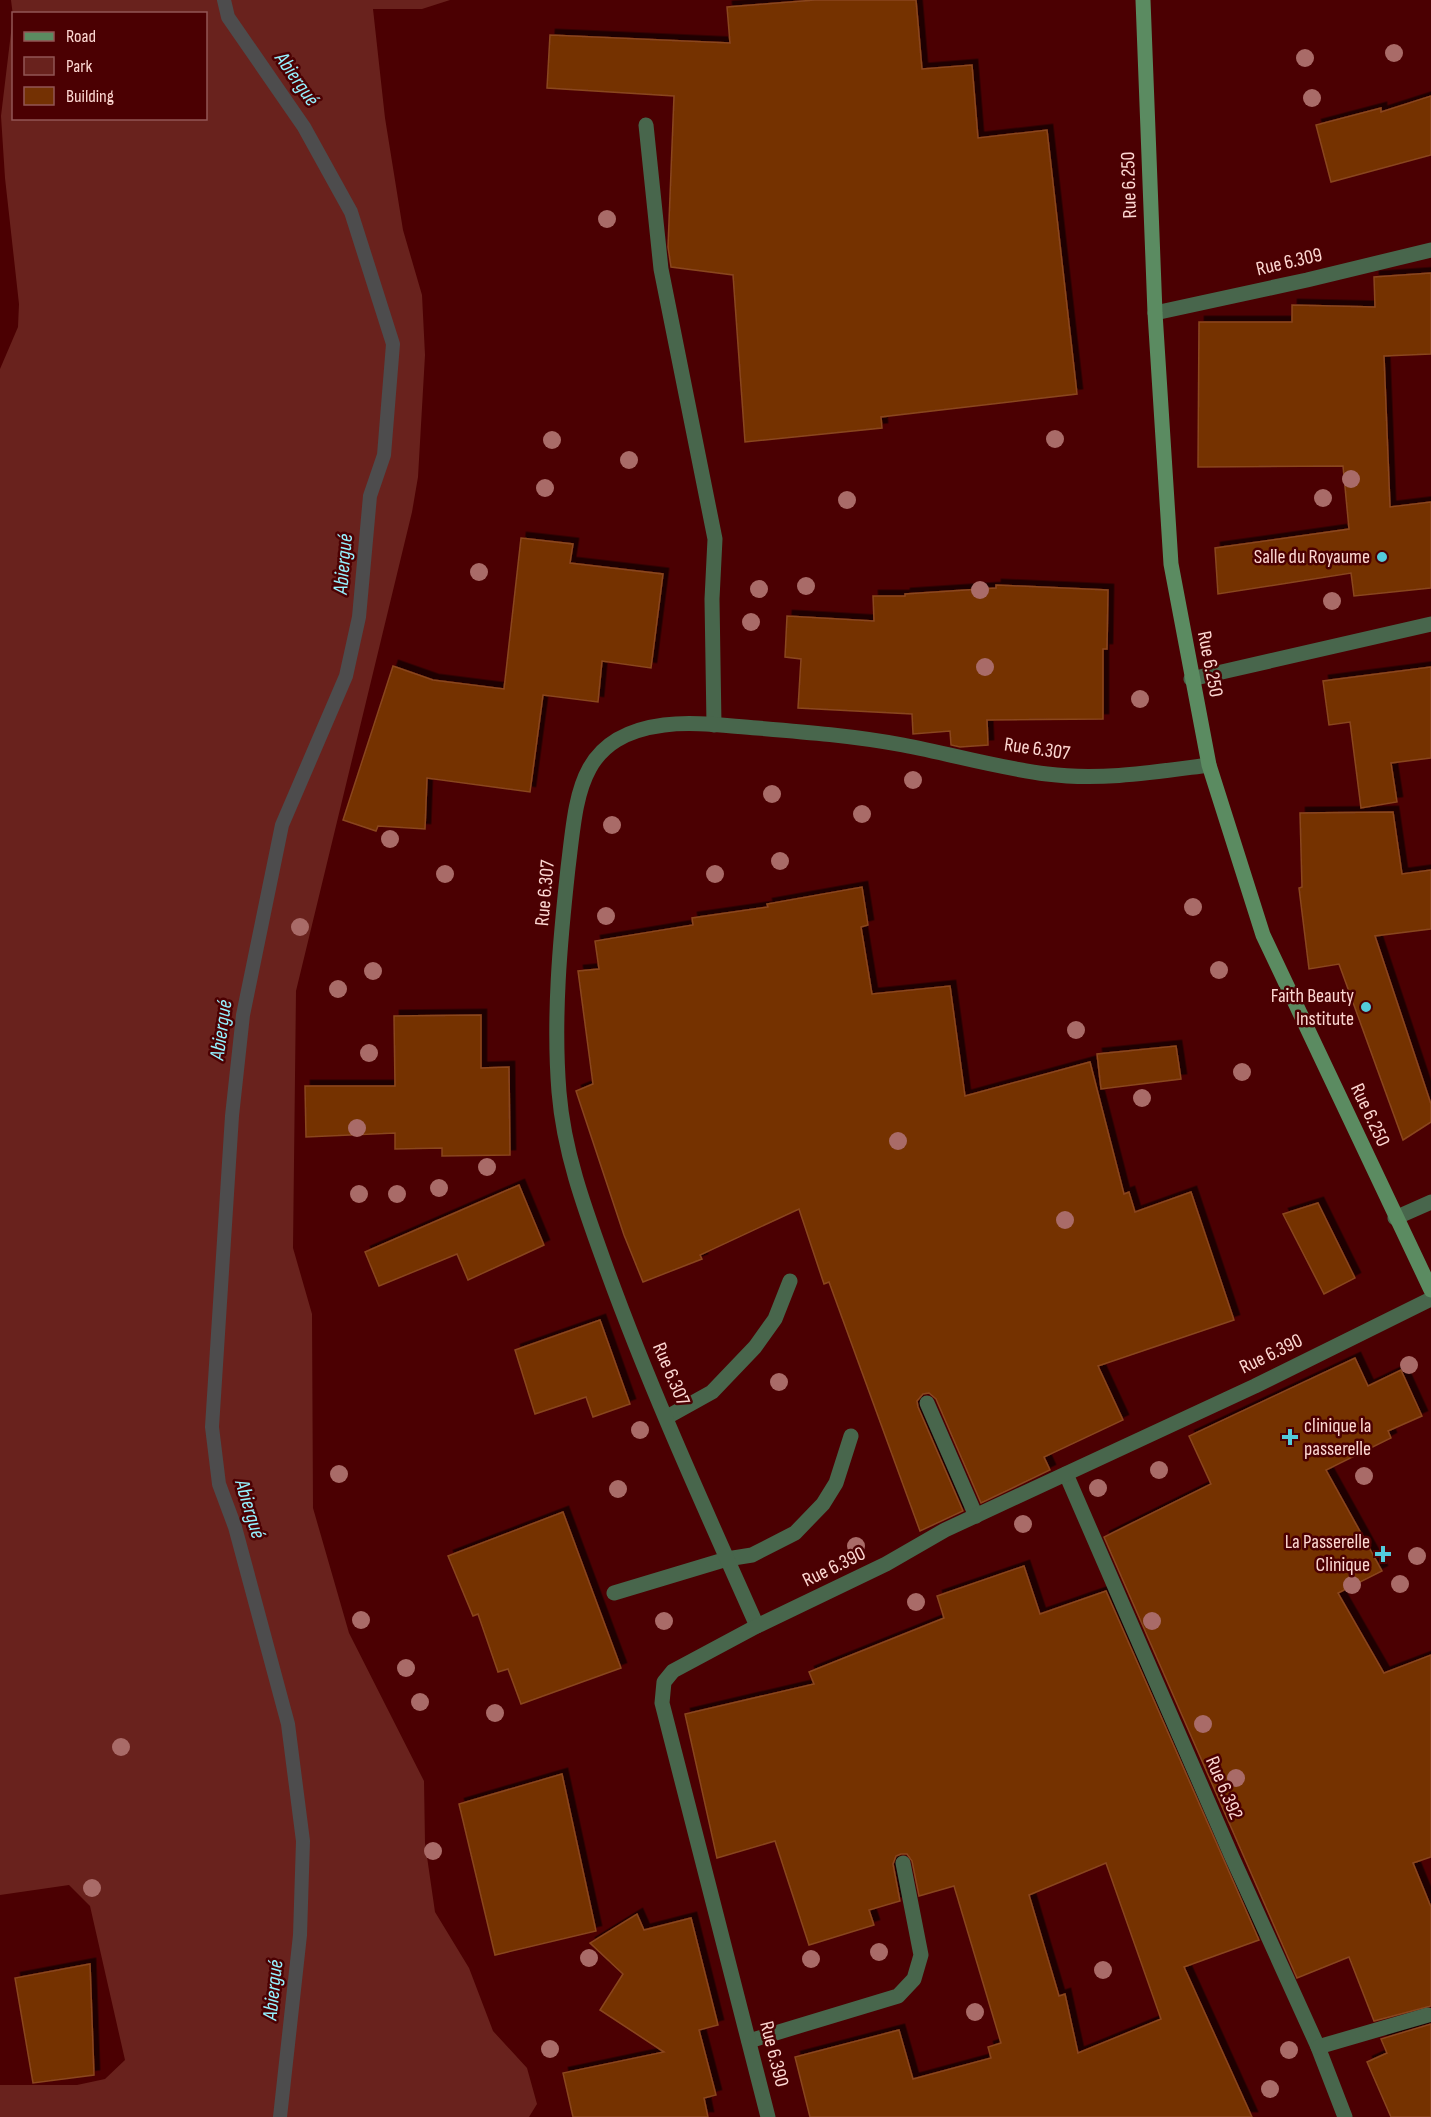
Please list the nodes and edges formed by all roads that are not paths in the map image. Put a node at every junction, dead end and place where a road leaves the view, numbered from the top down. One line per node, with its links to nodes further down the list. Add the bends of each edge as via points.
1 (1143, 0): 4 (main road, Rue 6.250)
2 (646, 125): 7 (street, via 661,269 715,538)
3 (1431, 249): 4 (street, Rue 6.309)
4 (1155, 313): 6 (main road, Rue 6.250, via 1171,564)
5 (1431, 624): 6 (street)
6 (1191, 679): 8 (main road, Rue 6.250)
7 (714, 725): 8 (street, Rue 6.307, via 826,733 1048,774 1100,776); 15 (street, Rue 6.307, via 664,725 615,739 590,766 576,799 558,1000 559,1092 573,1176 626,1322)
8 (1209, 765): 10 (main road, Rue 6.250, via 1263,935)
9 (1431, 1202): 10 (street)
10 (1395, 1218): 12 (main road, Rue 6.250)
11 (790, 1281): 15 (street, via 775,1319 755,1347 712,1392)
12 (1431, 1290)
13 (1431, 1299): 17 (street, Rue 6.390)
14 (927, 1403): 18 (street)
15 (667, 1418): 19 (street, Rue 6.307)
16 (851, 1436): 19 (street, via 836,1483 823,1504 795,1533 762,1552)
17 (1066, 1474): 18 (street, Rue 6.390); 25 (street, Rue 6.392)
18 (976, 1516): 21 (street, Rue 6.390)
19 (727, 1559): 20 (street); 21 (street, Rue 6.307)
20 (614, 1593)
21 (757, 1626): 24 (street, Rue 6.390, via 673,1671 664,1682 662,1703)
22 (903, 1863): 24 (street, via 921,1955 914,1979 898,1996)
23 (1428, 2015): 25 (street)
24 (749, 2041): 26 (street, Rue 6.390)
25 (1318, 2047): 27 (street, Rue 6.392)
26 (768, 2117)
27 (1345, 2117)

